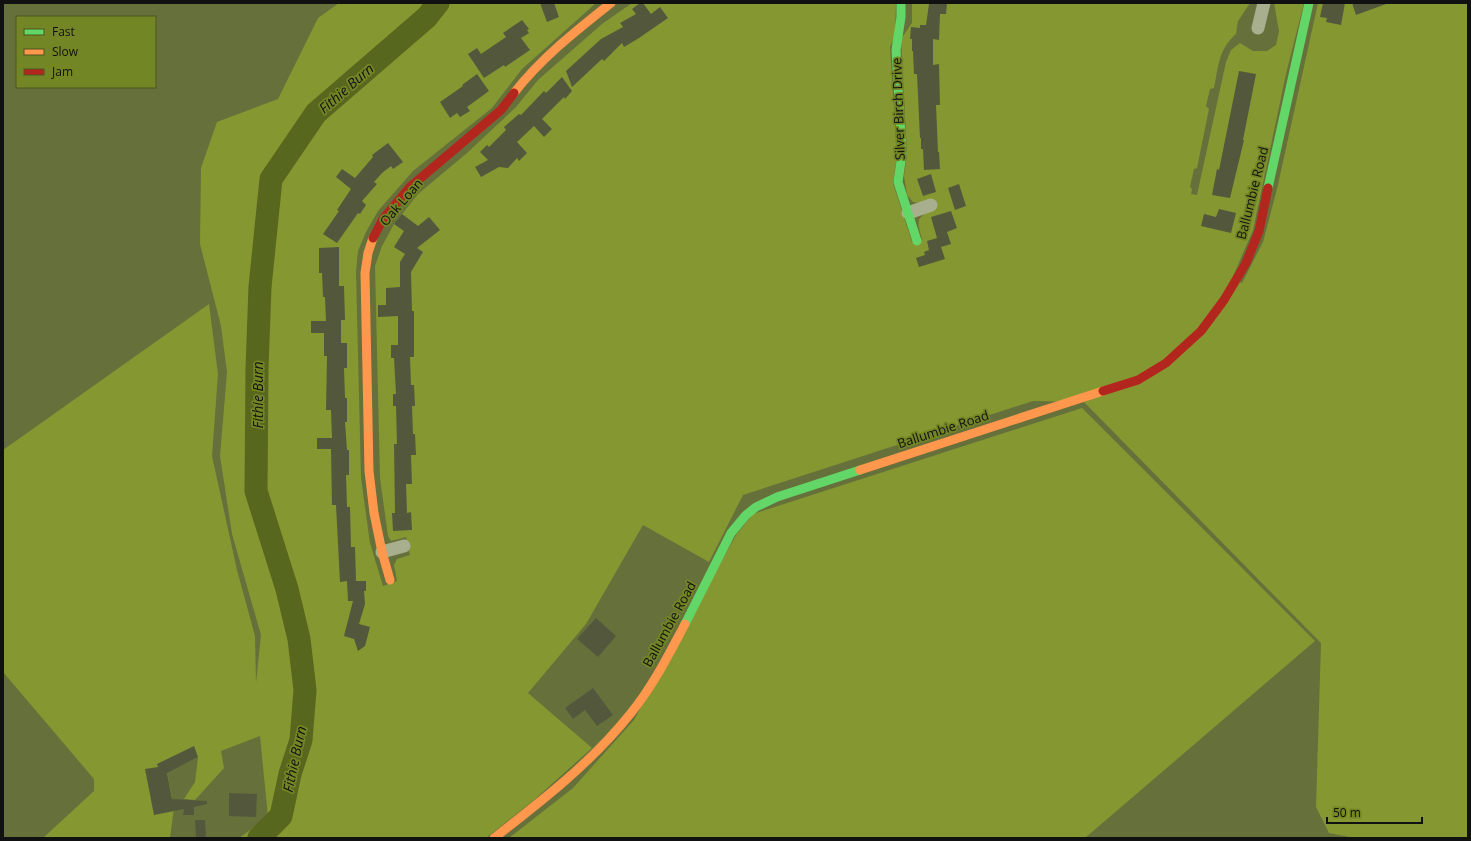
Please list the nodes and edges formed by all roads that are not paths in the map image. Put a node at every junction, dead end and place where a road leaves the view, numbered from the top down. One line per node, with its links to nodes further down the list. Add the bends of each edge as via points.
1 (612, 3): 10 (street, Oak Loan, via 528,75 501,110 410,187 383,219 374,236 365,273 369,463 374,513)
2 (901, 3): 7 (street, Silver Birch Drive, via 896,50 902,154 898,182)
3 (1264, 3): 5 (street)
4 (1309, 3): 12 (street, Ballumbie Road, via 1258,231 1246,263 1224,300 1201,331 1166,363 1138,380 777,496 754,507 741,518 731,533 679,636 631,712 596,752 538,804)
5 (1258, 28)
6 (931, 206): 7 (street)
7 (908, 213): 8 (street, Silver Birch Drive)
8 (917, 241)
9 (404, 546): 10 (street)
10 (382, 552): 11 (street, Oak Loan)
11 (390, 580)
12 (494, 838)

